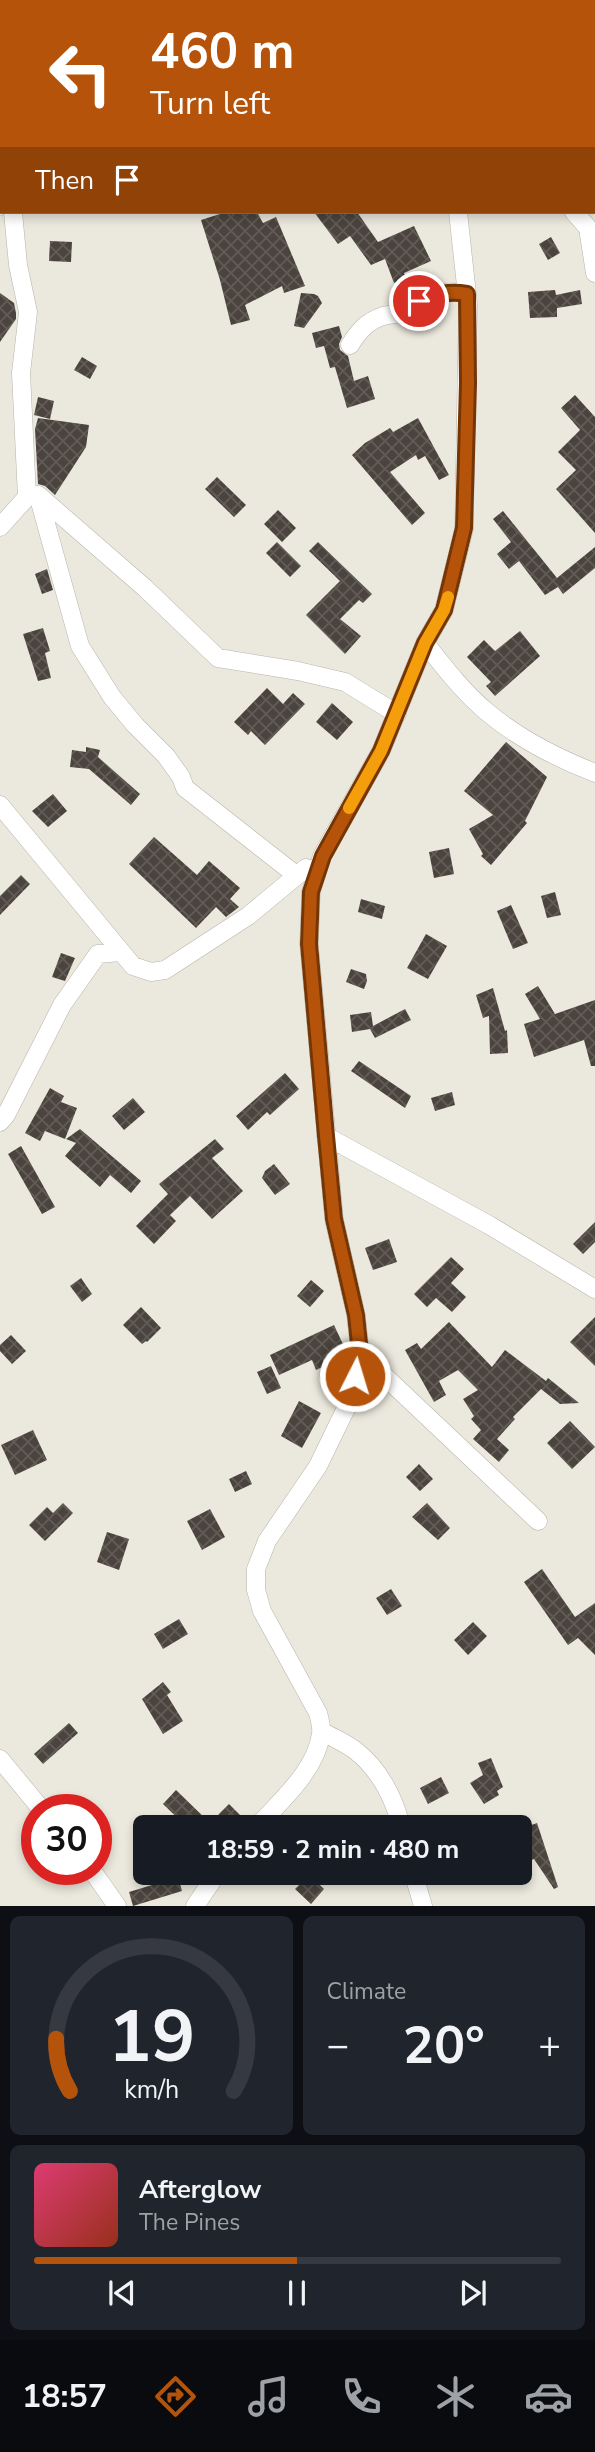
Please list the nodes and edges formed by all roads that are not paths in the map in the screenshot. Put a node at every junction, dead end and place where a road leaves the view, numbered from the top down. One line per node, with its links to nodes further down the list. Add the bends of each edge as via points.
1 (13, 214): 8 (street, via 28,312 21,373)
2 (457, 214): 6 (street)
3 (576, 214): 4 (street)
4 (592, 229): 5 (street)
5 (595, 273)
6 (467, 294): 7 (street, via 436,294 402,313 380,317 359,330); 10 (street, via 464,528 444,610)
7 (350, 345)
8 (33, 496): 9 (street); 11 (street, via 145,588 218,658 345,682); 15 (street, via 80,646 105,686 166,756 185,788)
9 (0, 527)
10 (425, 643): 11 (street); 12 (street, via 487,712 554,757)
11 (397, 714): 14 (street)
12 (595, 773)
13 (0, 805): 16 (street)
14 (323, 856): 15 (street); 18 (street, via 311,892 309,944)
15 (296, 874): 16 (street, via 248,916 165,970 133,967)
16 (120, 952): 17 (street, via 98,954 61,1004)
17 (0, 1122)
18 (326, 1136): 19 (street); 20 (street, via 334,1219)
19 (595, 1289)
20 (360, 1353): 21 (street); 22 (street, via 351,1398 318,1465 267,1541 256,1569 262,1611 318,1713)
21 (538, 1521)
22 (322, 1731): 25 (street, via 317,1752); 26 (street, via 371,1766 391,1796)
23 (0, 1759): 24 (street)
24 (29, 1794)
25 (268, 1815)
26 (397, 1815)
27 (102, 1885): 30 (street)
28 (209, 1885): 31 (street)
29 (417, 1885): 32 (street)
30 (117, 1906)
31 (195, 1906)
32 (424, 1906)

